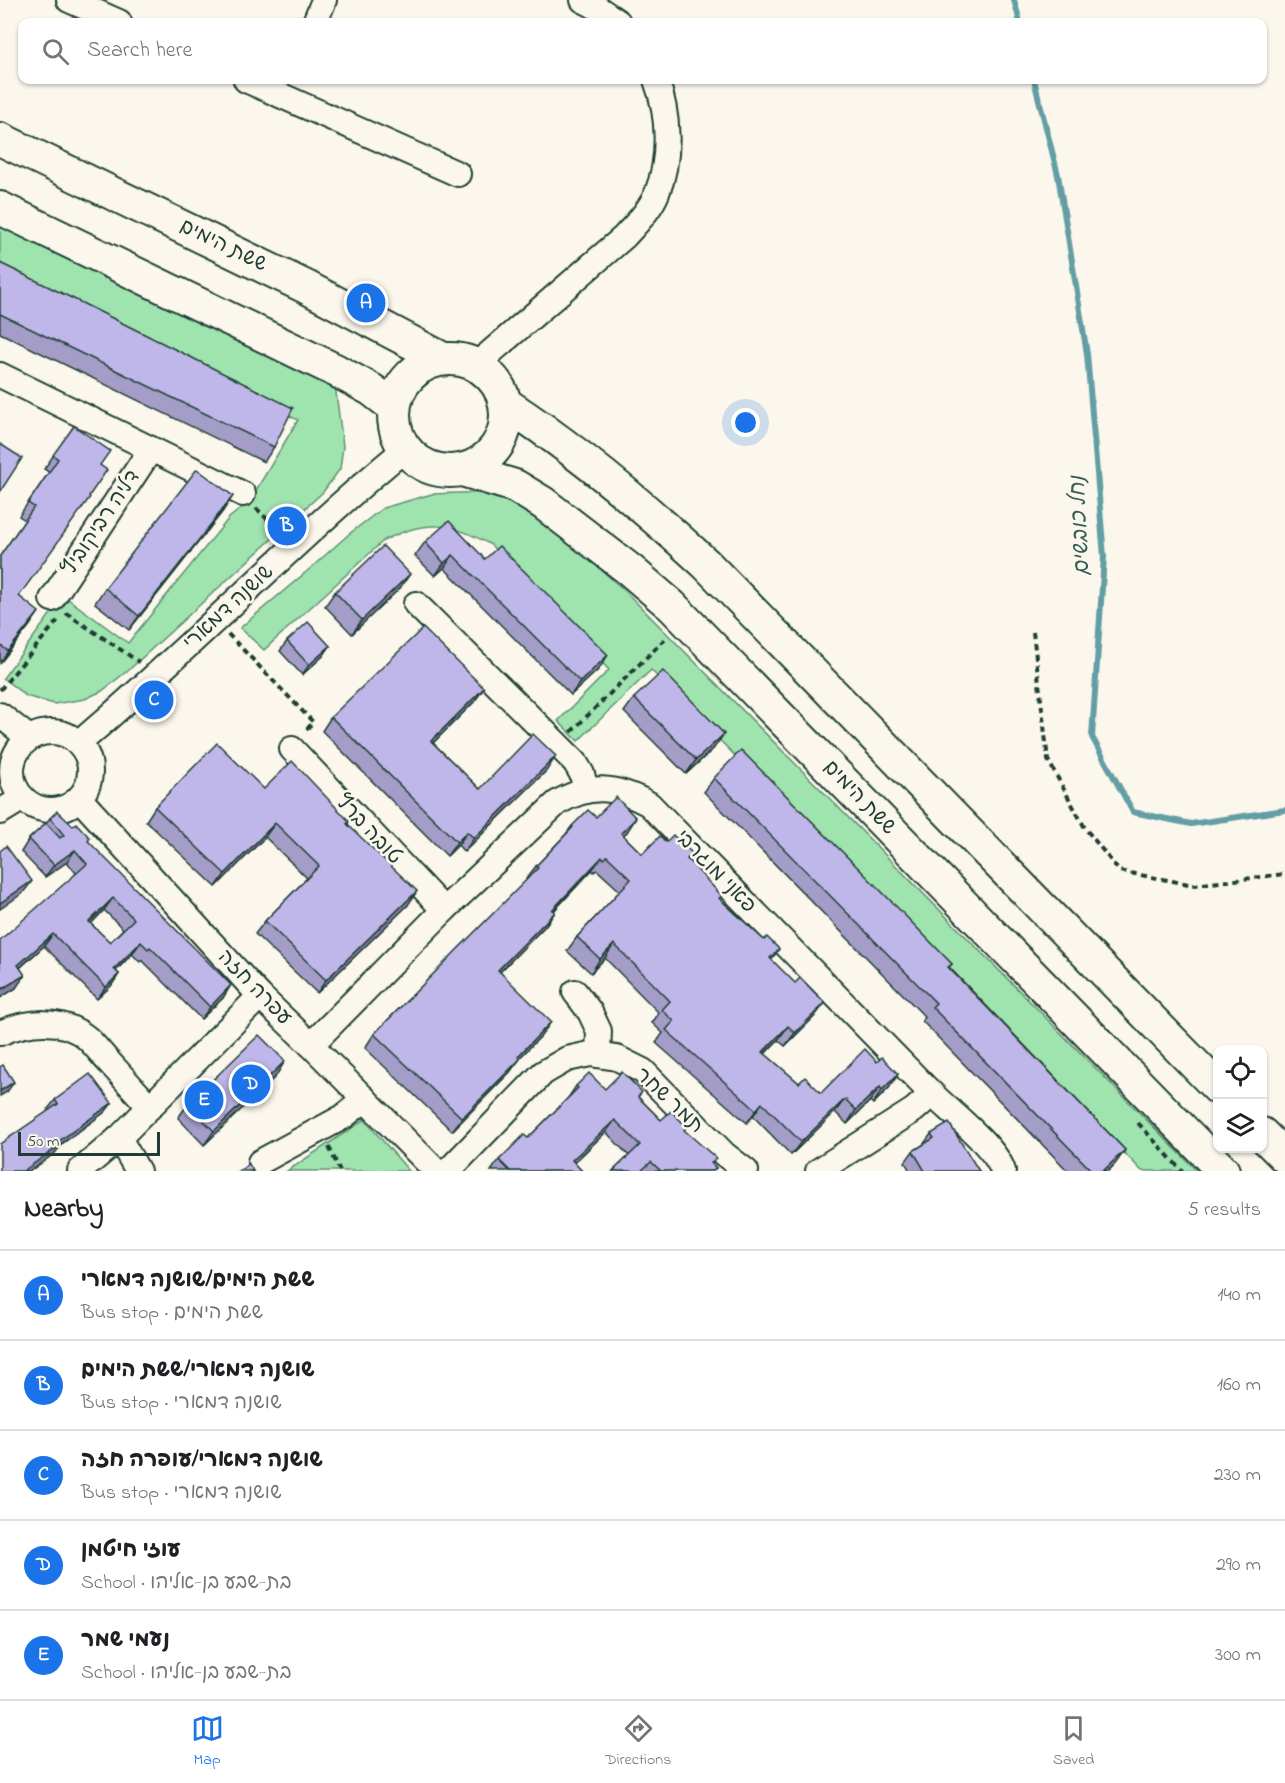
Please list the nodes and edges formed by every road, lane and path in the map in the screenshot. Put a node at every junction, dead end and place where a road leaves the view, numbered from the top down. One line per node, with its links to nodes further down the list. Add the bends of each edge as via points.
1 (69, 0): 4 (street)
2 (324, 0): 5 (street)
3 (583, 0): 6 (street)
4 (110, 18)
5 (317, 18)
6 (612, 18)
7 (267, 84): 9 (street)
8 (657, 84): 14 (street, via 664,103 666,143 657,193 643,216 624,237)
9 (288, 88): 11 (street)
10 (0, 139): 13 (main road, ששת הימים, via 306,287)
11 (458, 174)
12 (0, 208): 17 (main road, via 337,371)
13 (443, 359): 14 (main road); 17 (main road, via 425,364 410,375)
14 (476, 364): 16 (main road, via 490,374)
15 (0, 375): 18 (street, 'דליה רביקוביץ)
16 (506, 404): 20 (main road, via 507,422 492,453); 46 (main road, via 620,488 706,564)
17 (394, 407): 19 (main road, via 394,422)
18 (151, 449): 21 (street, 'דליה רביקוביץ); 23 (street, 'דליה רביקוביץ)
19 (405, 449): 20 (main road, via 430,468); 22 (street, שושנה דמארי)
20 (462, 470): 25 (main road, ששת הימים, via 515,486 543,503 630,570)
21 (243, 494): 22 (path)
22 (295, 547): 26 (street, שושנה דמארי)
23 (52, 599)
24 (416, 604): 33 (street)
25 (685, 619): 33 (path); 61 (main road, ששת הימים)
26 (215, 621): 28 (street, שושנה דמארי); 34 (path, via 313,722)
27 (1033, 632): 39 (path, via 1048,760 1085,828 1119,871 1194,885)
28 (157, 674): 29 (path, via 64,612); 32 (street, שושנה דמארי)
29 (0, 690)
30 (0, 715): 31 (street)
31 (29, 738): 32 (street, via 55,731); 36 (street, via 15,755 12,767 12,778)
32 (79, 743): 37 (street, via 87,753 90,777)
33 (558, 745): 35 (street, via 575,762)
34 (292, 749): 40 (street, טובה ברץ)
35 (586, 790): 40 (street, via 557,804); 47 (street, פאני מוגרבי, via 629,793 649,804)
36 (23, 798): 37 (street, via 45,810 58,810); 38 (street)
37 (79, 798): 42 (street, עפרה חזה)
38 (0, 812)
39 (1285, 874)
40 (444, 910): 44 (street)
41 (575, 992): 45 (street, via 599,1031)
42 (260, 996): 44 (street, עפרה חזה); 49 (street)
43 (0, 1033): 49 (street, via 34,1023 54,1023 72,1029 88,1039)
44 (311, 1045): 48 (street, עפרה חזה)
45 (598, 1055): 57 (street, תמר שחר, via 567,1059 543,1073); 58 (street, תמר שחר, via 617,1058 642,1071)
46 (1213, 1083)
47 (932, 1094): 59 (street, via 914,1110); 60 (street, פאני מוגרבי, via 987,1145)
48 (365, 1099): 53 (street, via 343,1117); 56 (street, עפרה חזה)
49 (150, 1107): 50 (street)
50 (119, 1138): 54 (street); 55 (street)
51 (1267, 1138): 52 (main road)
52 (1285, 1157)
53 (260, 1162)
54 (80, 1171)
55 (138, 1171)
56 (436, 1171)
57 (448, 1171)
58 (746, 1171)
59 (818, 1171)
60 (1003, 1171)
61 (1224, 1171)

